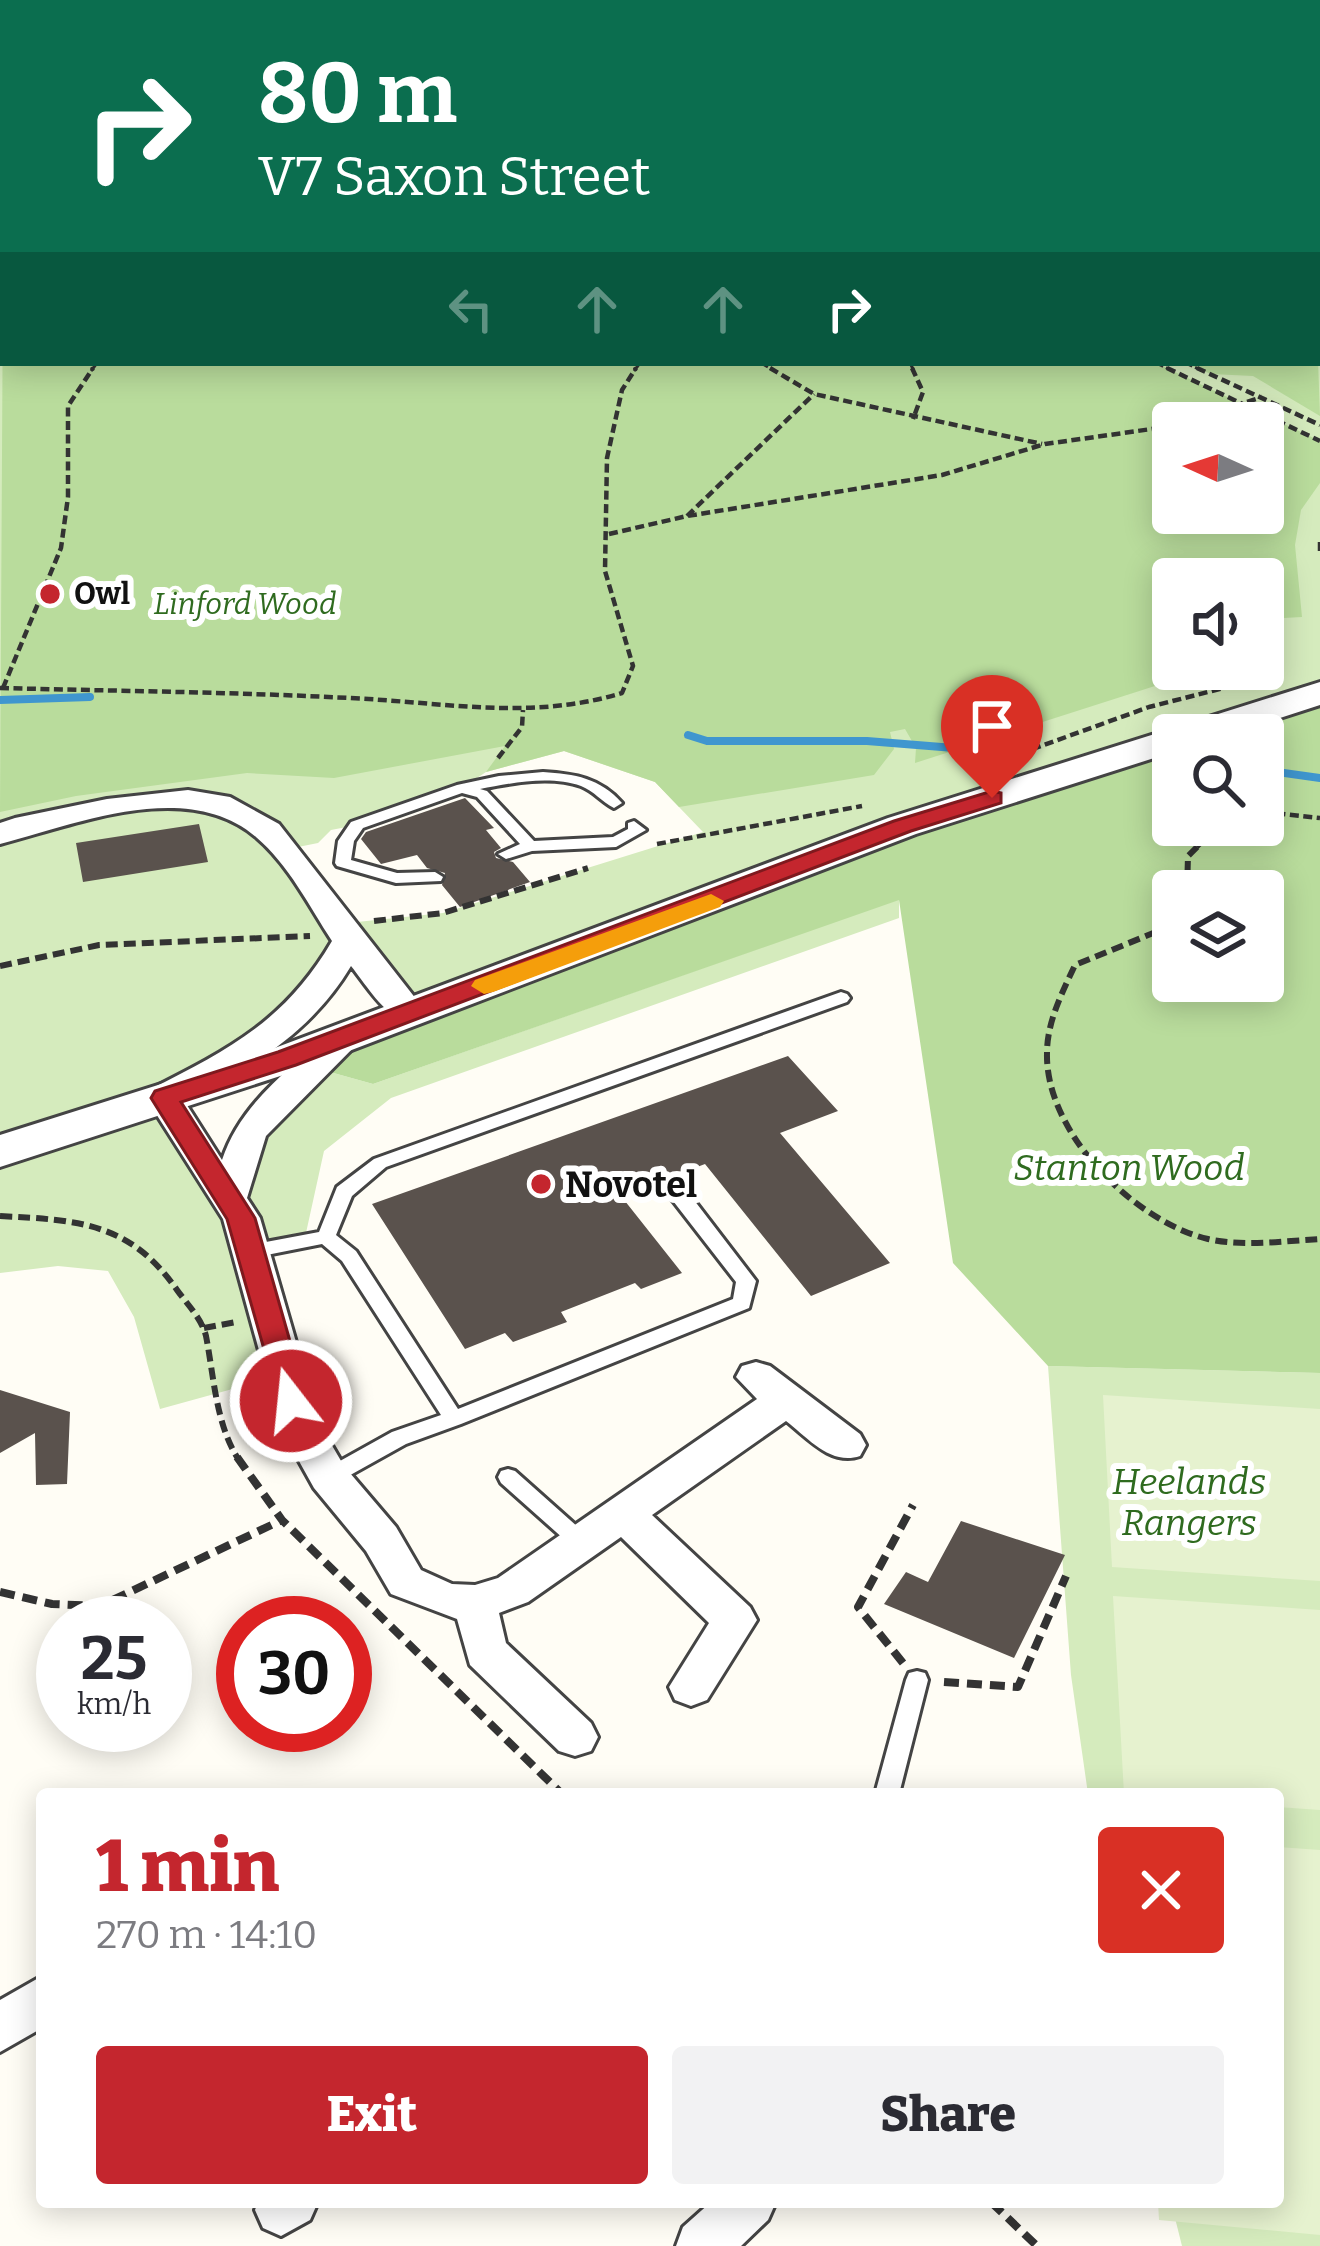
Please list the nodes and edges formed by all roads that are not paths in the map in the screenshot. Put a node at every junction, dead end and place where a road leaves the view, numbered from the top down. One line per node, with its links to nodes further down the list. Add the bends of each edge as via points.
1 (1320, 694): 2 (street)
2 (1257, 714)
3 (1152, 747): 15 (street, via 902,826)
4 (462, 788): 5 (lane, via 508,776 584,781); 8 (lane, via 482,794); 10 (lane, via 357,825)
5 (614, 803)
6 (634, 826): 8 (lane, via 616,842)
7 (0, 833): 11 (street, via 139,813 191,796 248,814)
8 (530, 846): 9 (lane)
9 (506, 854)
10 (343, 863): 11 (lane); 12 (lane, via 396,878)
11 (311, 875): 13 (street)
12 (435, 877)
13 (350, 939): 15 (street); 17 (street, via 298,1019)
14 (841, 998): 21 (lane, via 380,1163 344,1192)
15 (410, 1013): 16 (street)
16 (348, 1036): 17 (street); 20 (street, via 250,1133)
17 (164, 1098): 18 (street); 20 (street)
18 (12, 1147)
19 (677, 1192): 23 (lane, via 746,1281 742,1303)
20 (228, 1199): 22 (street)
21 (326, 1237): 22 (lane); 23 (lane, via 349,1256)
22 (251, 1251): 25 (street, via 300,1427)
23 (454, 1419): 25 (lane, via 398,1438)
24 (846, 1445): 27 (street, via 771,1389)
25 (329, 1477): 29 (street, via 406,1582)
26 (508, 1477): 28 (lane)
27 (622, 1512): 28 (street); 31 (street, via 735,1620)
28 (581, 1542): 29 (street, via 513,1590)
29 (475, 1603): 32 (street, via 486,1652)
30 (917, 1680): 33 (lane)
31 (691, 1687)
32 (575, 1737)
33 (889, 1788)
34 (36, 2003): 35 (street)
35 (0, 2029)
36 (744, 2208): 37 (street)
37 (703, 2246)

